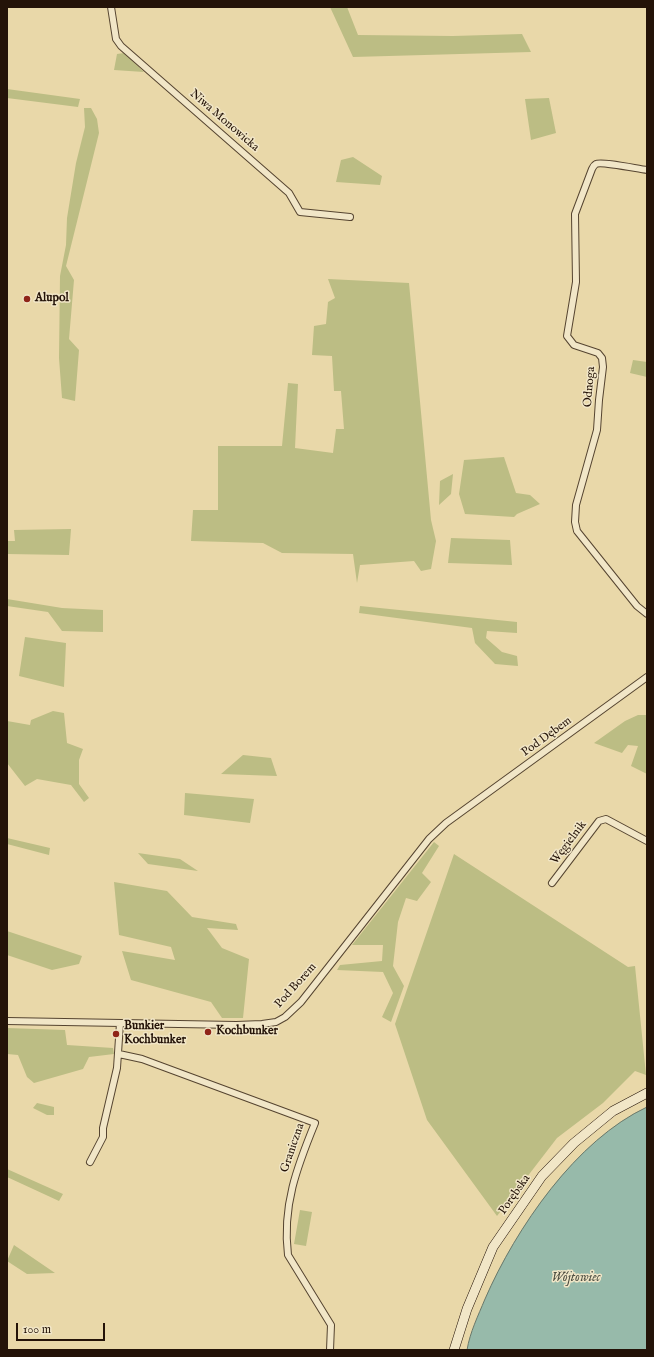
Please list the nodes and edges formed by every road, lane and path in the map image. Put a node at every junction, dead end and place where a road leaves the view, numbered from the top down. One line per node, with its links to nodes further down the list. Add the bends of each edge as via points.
1 (111, 7): 3 (street, Niwa Monowicka, via 116,39 121,46 289,193 300,212)
2 (647, 170): 4 (street, Odnoga, via 604,162 596,164 592,169 575,214 576,282 567,328 570,342 598,353 604,367 598,400 597,430 576,505 577,532 636,606)
3 (350, 216)
4 (647, 614)
5 (647, 677): 6 (street, Pod Dębem)
6 (460, 814): 10 (street, Pod Borem, via 429,839 301,1002 285,1017 276,1022 236,1025)
7 (647, 841): 8 (street, Węgielnik, via 606,819 598,821)
8 (552, 883)
9 (7, 1021): 10 (street, Pod Borem)
10 (120, 1023): 11 (street)
11 (119, 1054): 13 (street, via 102,1137); 14 (street, Graniczna, via 142,1059 315,1123 296,1169 290,1193 286,1242 288,1255 331,1325)
12 (647, 1093): 15 (street, Porębska, via 613,1111 574,1143 542,1176 493,1247 467,1309)
13 (90, 1162)
14 (330, 1350)
15 (454, 1350)

